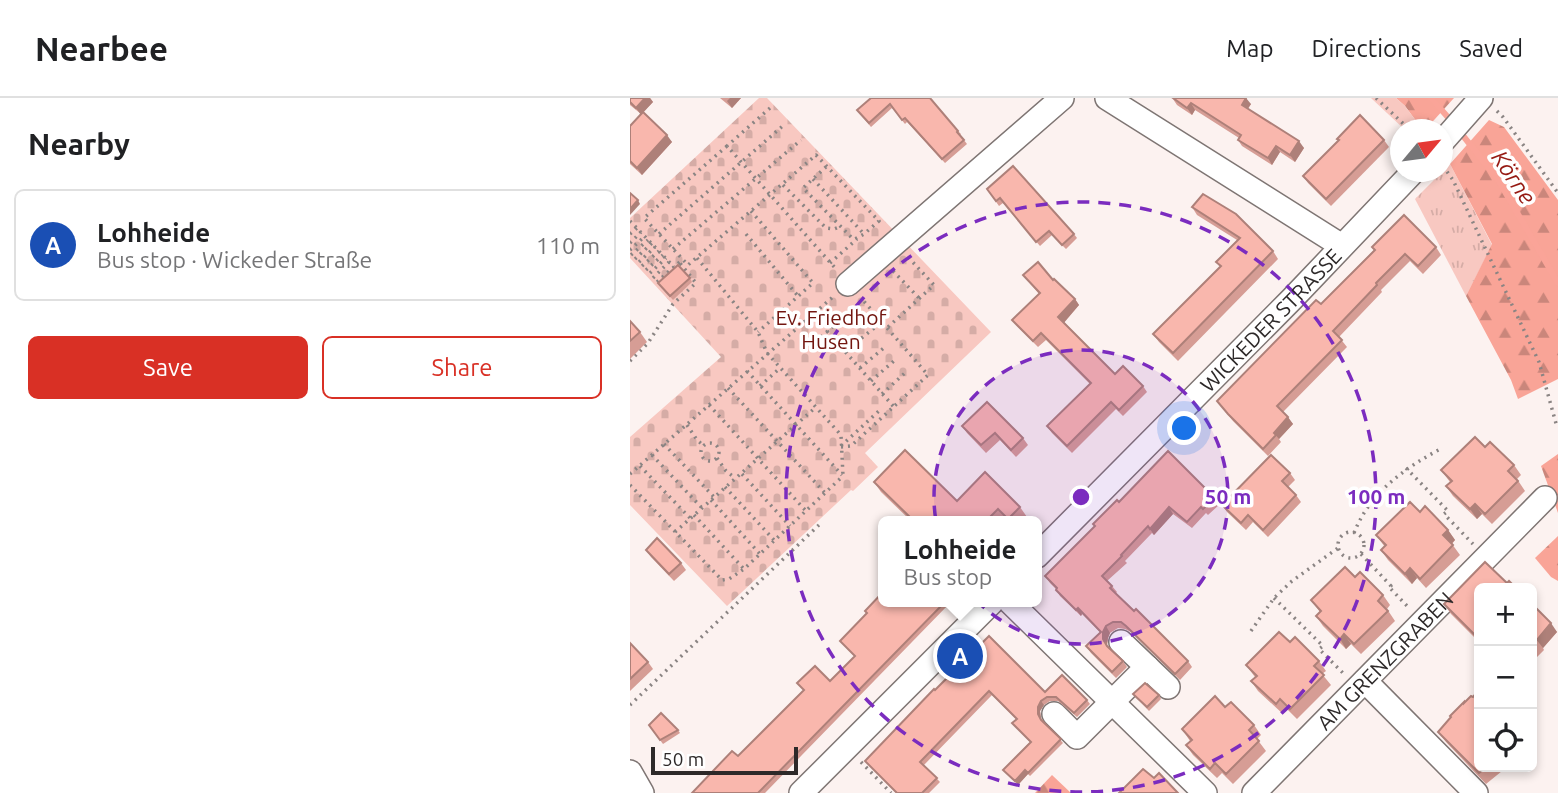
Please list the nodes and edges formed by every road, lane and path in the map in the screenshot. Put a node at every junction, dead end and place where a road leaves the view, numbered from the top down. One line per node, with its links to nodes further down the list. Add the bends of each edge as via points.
1 (1062, 98): 35 (street)
2 (1107, 98): 32 (street)
3 (1376, 98): 6 (path)
4 (1483, 103): 8 (street); 19 (path, via 1503,117)
5 (770, 108): 10 (path)
6 (1398, 119)
7 (785, 124): 11 (path)
8 (1453, 132)
9 (801, 140): 13 (path)
10 (727, 146): 11 (path); 23 (path, via 644,218)
11 (741, 162): 13 (path); 26 (path)
12 (827, 166): 14 (path); 17 (path, via 816,155); 28 (path, via 879,221)
13 (756, 179): 20 (path); 33 (path)
14 (813, 179): 18 (path); 28 (path)
15 (1453, 180): 71 (path, via 1539,362)
16 (1403, 182): 32 (street, WICKEDER STRASSE)
17 (783, 184): 20 (path); 21 (path)
18 (803, 188): 21 (path); 24 (path)
19 (1558, 193)
20 (771, 195): 22 (path); 38 (path)
21 (795, 195): 24 (path, via 826,228)
22 (751, 211): 36 (path); 44 (path, via 813,283)
23 (648, 222): 26 (path); 30 (path)
24 (839, 227): 29 (path, via 855,239)
25 (630, 234): 30 (path)
26 (659, 234): 33 (path)
27 (746, 234): 44 (path)
28 (864, 234): 29 (path)
29 (859, 237): 38 (path)
30 (648, 240): 31 (path); 34 (path); 39 (path); 39 (path); 39 (path); 40 (path); 41 (path)
31 (630, 243)
32 (1341, 247): 100 (street, WICKEDER STRASSE)
33 (673, 249): 37 (path)
34 (630, 250)
35 (887, 250): 43 (street); 45 (path); 45 (path, via 934,285)
36 (696, 258): 37 (path, via 688,265); 50 (path)
37 (681, 261): 40 (path); 56 (path, via 696,283 673,304 648,343)
38 (830, 263): 43 (path)
39 (641, 264)
40 (674, 267): 42 (path)
41 (653, 278)
42 (657, 282)
43 (848, 284): 47 (path); 54 (path)
44 (798, 296): 50 (path)
45 (919, 299): 48 (path)
46 (850, 312): 49 (path)
47 (882, 322): 48 (path); 53 (path)
48 (887, 328): 67 (path, via 928,375)
49 (827, 331): 51 (path); 53 (path)
50 (758, 332): 54 (path)
51 (821, 337)
52 (885, 347): 58 (path)
53 (845, 351): 58 (path)
54 (767, 353): 57 (path); 59 (path)
55 (895, 360): 61 (path)
56 (630, 361)
57 (780, 368): 62 (path); 66 (path)
58 (860, 368): 61 (path)
59 (747, 371): 62 (path); 63 (path)
60 (906, 372): 64 (path)
61 (871, 381): 64 (path)
62 (760, 386): 70 (path)
63 (728, 388): 65 (path); 72 (path)
64 (883, 394): 67 (path)
65 (709, 405): 69 (path); 79 (path)
66 (816, 407): 70 (path); 75 (path, via 841,435)
67 (894, 407): 75 (path, via 851,446)
68 (881, 409): 75 (path)
69 (687, 425): 73 (path); 74 (path)
70 (795, 425): 72 (path); 84 (path)
71 (1557, 427)
72 (777, 441): 79 (path); 88 (path)
73 (664, 444): 77 (path); 90 (path)
74 (704, 446): 78 (path, via 703,460); 78 (path, via 718,446)
75 (841, 446): 84 (path)
76 (1441, 448): 81 (path)
77 (652, 455): 80 (path); 91 (path)
78 (716, 458): 85 (path)
79 (757, 459): 82 (path); 92 (path)
80 (640, 466): 83 (path); 93 (path)
81 (1406, 468): 97 (path, via 1364,512); 103 (path)
82 (741, 473): 85 (path); 95 (path)
83 (630, 474)
84 (843, 476): 88 (path)
85 (735, 478): 87 (path)
86 (630, 485): 96 (path)
87 (725, 487): 90 (path); 98 (path)
88 (825, 493): 92 (path)
89 (1545, 498): 103 (street, AM GRENZGRABEN)
90 (712, 499): 91 (path); 101 (path)
91 (702, 508): 93 (path)
92 (806, 511): 95 (path)
93 (692, 516): 96 (path); 104 (path)
94 (820, 524): 115 (path)
95 (790, 526): 98 (path)
96 (674, 532): 104 (path, via 722,580)
97 (1354, 533): 99 (path, via 1343,536); 102 (path, via 1362,538)
98 (775, 541): 101 (path)
99 (1338, 548): 102 (path, via 1346,557); 105 (path)
100 (1042, 551)
101 (760, 554): 104 (path)
102 (1361, 554): 108 (path)
103 (1487, 557): 108 (street, AM GRENZGRABEN)
104 (744, 569)
105 (1274, 598): 109 (path); 112 (path, via 1323,646 1319,649)
106 (987, 607): 120 (street)
107 (1015, 607): 114 (street)
108 (1423, 622): 112 (street, AM GRENZGRABEN)
109 (1251, 631)
110 (1121, 642): 111 (street)
111 (1147, 667): 113 (street); 114 (street)
112 (1362, 684): 123 (street, AM GRENZGRABEN); 124 (street)
113 (1168, 687)
114 (1112, 702): 116 (street, via 1077,737); 122 (street)
115 (630, 705)
116 (1054, 714)
117 (858, 760): 121 (path)
118 (630, 772): 119 (street)
119 (642, 793)
120 (801, 793)
121 (891, 793)
122 (1205, 793)
123 (1254, 793)
124 (1476, 793)

